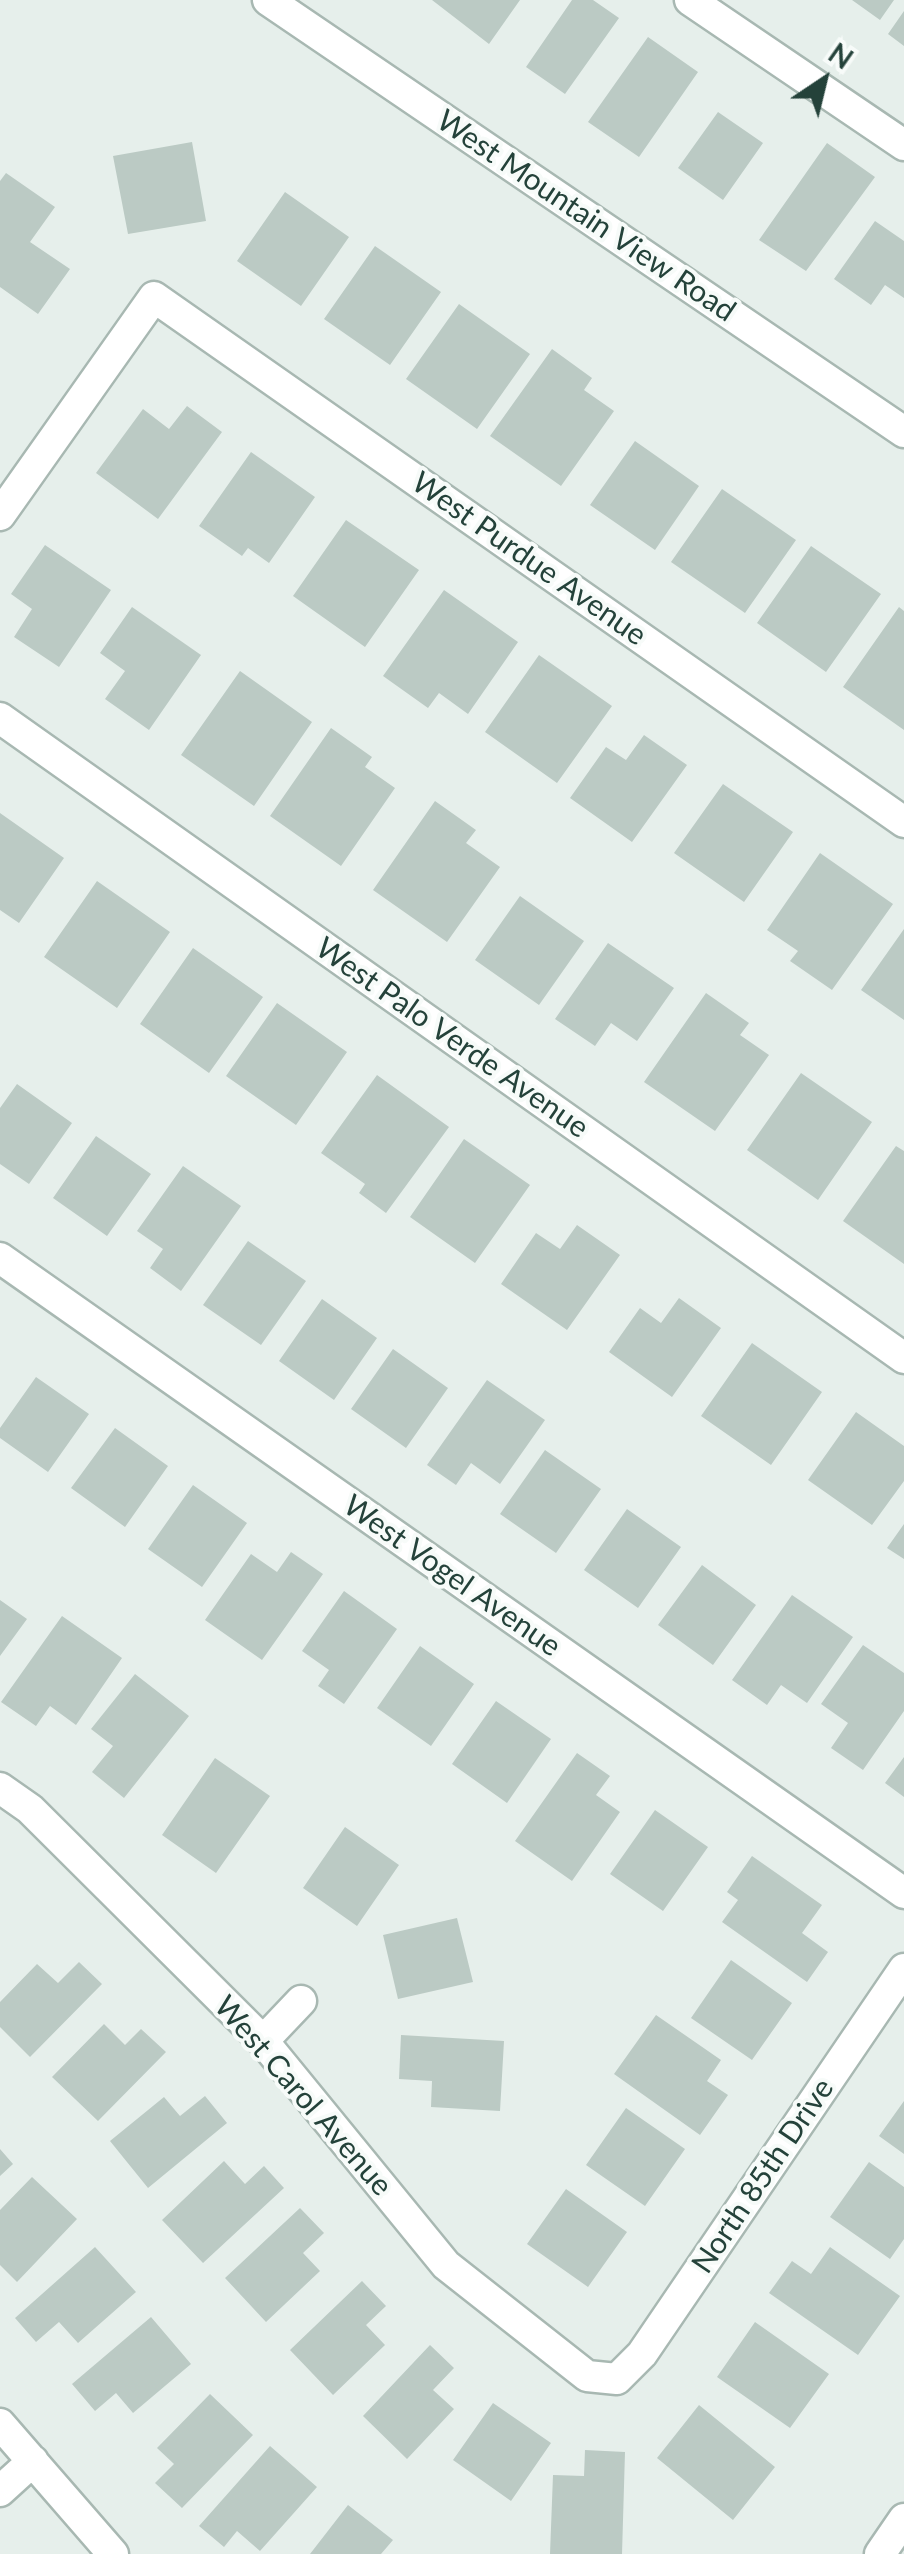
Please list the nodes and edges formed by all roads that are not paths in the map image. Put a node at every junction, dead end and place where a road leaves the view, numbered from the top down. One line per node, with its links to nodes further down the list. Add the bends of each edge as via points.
1 (268, 0): 4 (street, West Mountain View Road)
2 (690, 0): 3 (street)
3 (904, 145)
4 (904, 432)
5 (0, 515): 7 (street, West Purdue Avenue, via 154,297)
6 (0, 718): 9 (street, West Palo Verde Avenue)
7 (904, 822)
8 (0, 1258): 11 (street, West Vogel Avenue)
9 (904, 1358)
10 (0, 1788): 14 (street, West Carol Avenue, via 30,1809)
11 (904, 1893)
12 (904, 1969): 15 (street, North 85th Drive, via 642,2354)
13 (302, 2002): 14 (street)
14 (262, 2041): 15 (street, West Carol Avenue, via 446,2265 587,2376)
15 (617, 2379)
16 (0, 2424): 17 (street)
17 (33, 2461): 18 (street); 20 (street)
18 (0, 2491)
19 (904, 2519): 21 (street)
20 (114, 2554)
21 (880, 2554)

